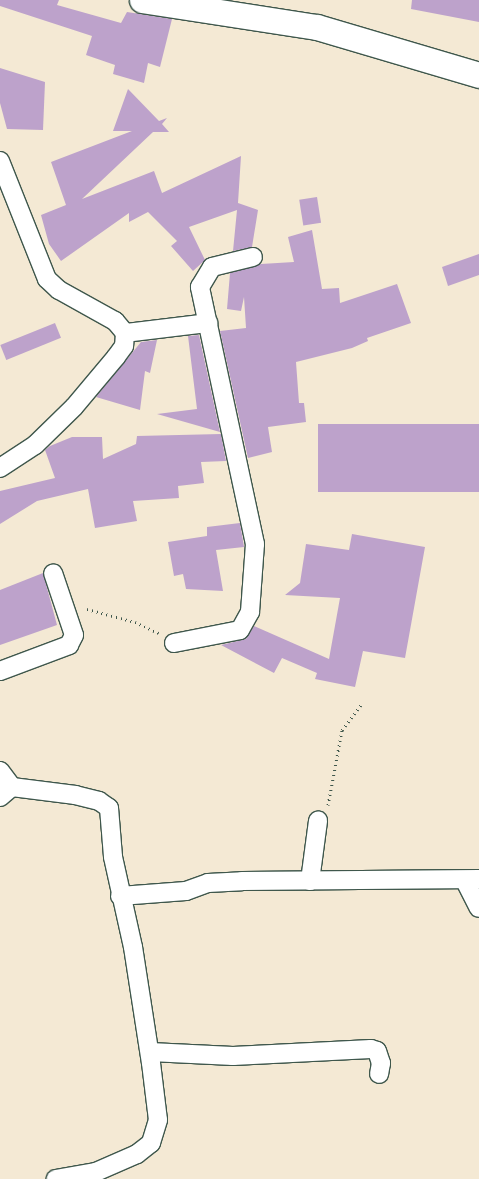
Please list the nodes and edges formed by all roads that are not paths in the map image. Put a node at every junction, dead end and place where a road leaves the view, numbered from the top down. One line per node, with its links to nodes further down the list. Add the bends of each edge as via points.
1 (142, 0): 2 (main road, via 316,27)
2 (479, 75)
3 (0, 161): 6 (street, via 46,279 58,290 108,316)
4 (253, 257): 5 (street, via 212,267 200,287)
5 (208, 324): 6 (street); 9 (street, via 255,544 254,587 248,620 240,630)
6 (125, 333): 7 (street, via 124,346 74,407 35,445)
7 (0, 468)
8 (53, 573): 10 (street, via 74,635 69,645)
9 (174, 643)
10 (0, 671)
11 (0, 771): 12 (street)
12 (6, 792): 16 (street, via 75,795 99,801 108,808)
13 (318, 822): 15 (street)
14 (472, 880): 15 (street); 17 (street)
15 (310, 881): 16 (street, via 208,882 186,891)
16 (120, 896): 18 (street, via 133,948)
17 (479, 908)
18 (150, 1052): 19 (street, via 233,1056 371,1049 376,1051 381,1063); 20 (street, via 158,1120 151,1143 137,1154 96,1172)
19 (379, 1074)
20 (56, 1179)

